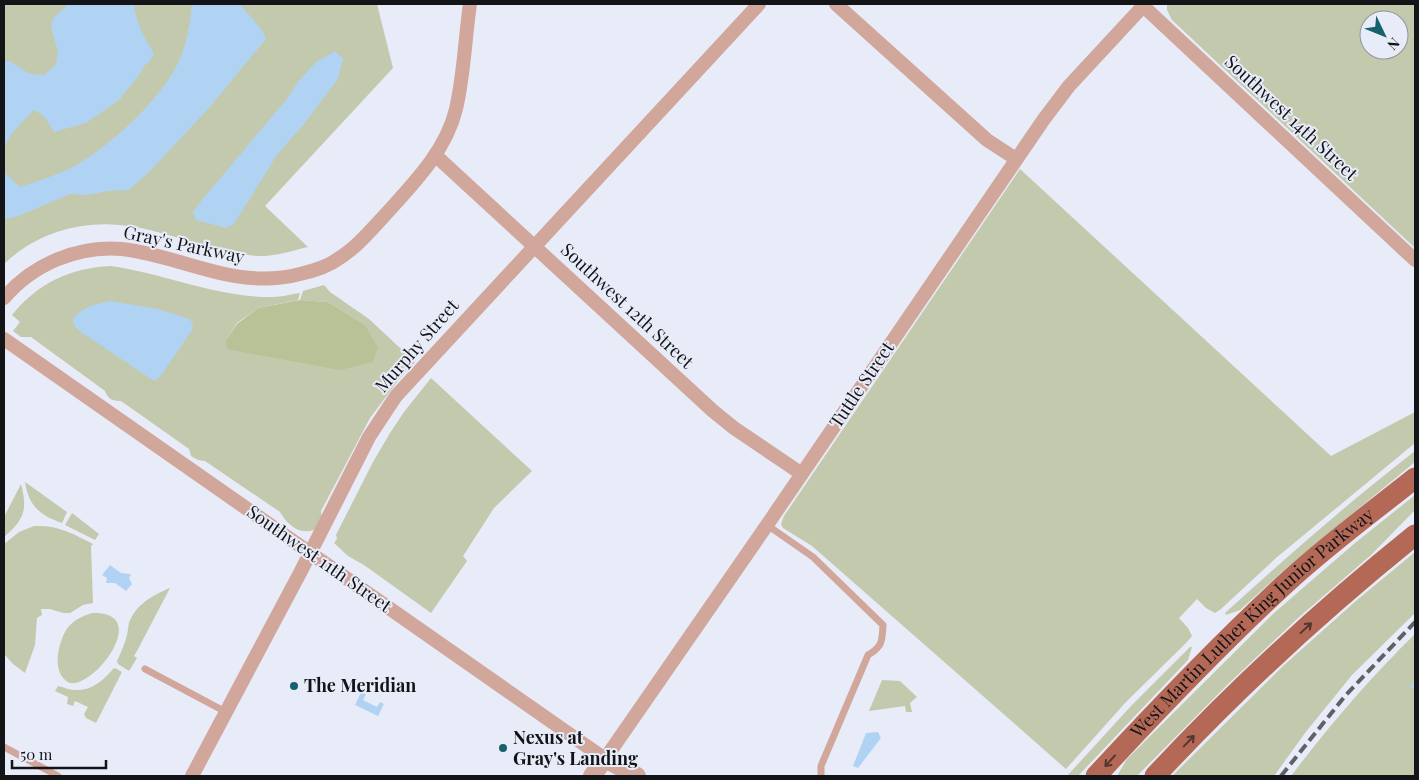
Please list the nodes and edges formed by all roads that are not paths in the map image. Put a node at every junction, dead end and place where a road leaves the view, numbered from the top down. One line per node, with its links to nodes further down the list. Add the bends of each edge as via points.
1 (470, 4): 5 (street, Gray's Parkway, via 456,110)
2 (759, 4): 7 (street, Murphy Street)
3 (836, 4): 6 (street, via 987,140)
4 (1143, 4): 6 (street, Tuttle Street, via 1069,86); 8 (street, Southwest 14th Street)
5 (435, 155): 7 (street, Southwest 12th Street); 9 (street, Gray's Parkway, via 362,240 338,260 312,271 275,278 229,276 146,253 99,249 76,253 36,270)
6 (1016, 159): 11 (street, Tuttle Street)
7 (534, 246): 11 (street, Southwest 12th Street, via 727,423); 15 (street, Murphy Street, via 396,396 369,437)
8 (1415, 260)
9 (4, 298)
10 (4, 339): 15 (street, Southwest 11th Street)
11 (802, 474): 13 (street, Tuttle Street)
12 (1415, 478): 25 (main road, West Martin Luther King Junior Parkway, one-way to 25, via 1286,583 1169,696)
13 (767, 525): 19 (street, Tuttle Street); 24 (lane, via 813,557 883,625 879,649 868,655 821,766)
14 (1415, 535): 26 (main road, one-way to 14, via 1279,653)
15 (311, 553): 17 (street, Murphy Street); 19 (street, Southwest 11th Street)
16 (145, 669): 17 (lane)
17 (226, 712): 21 (street, Murphy Street)
18 (4, 747): 20 (lane)
19 (605, 759): 22 (street, Tuttle Street); 23 (street, Southwest 11th Street)
20 (58, 776)
21 (192, 776)
22 (592, 776)
23 (637, 776)
24 (821, 776)
25 (1096, 776)
26 (1156, 776)

